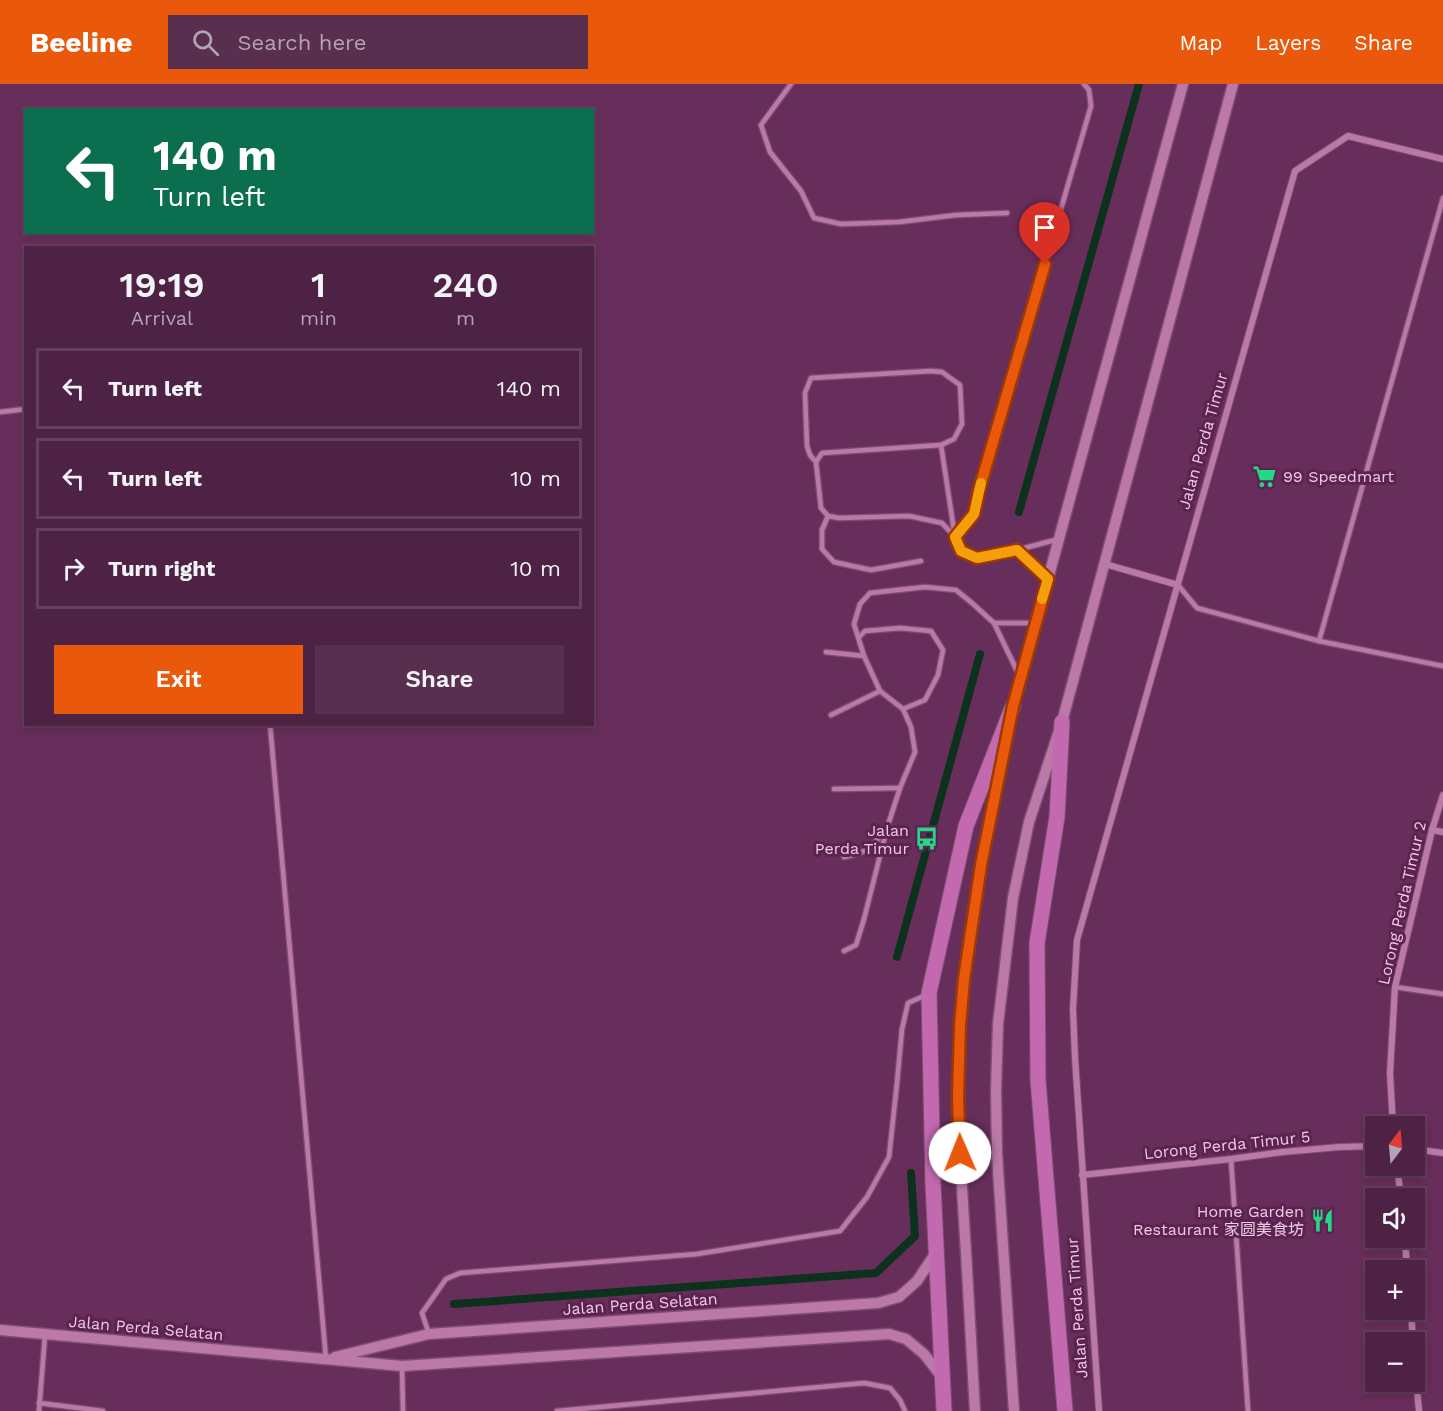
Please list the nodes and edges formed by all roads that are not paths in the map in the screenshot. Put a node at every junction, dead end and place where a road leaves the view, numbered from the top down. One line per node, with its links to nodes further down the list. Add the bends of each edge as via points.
1 (791, 84): 7 (lane, via 761,124 770,152 801,191 814,218 840,224)
2 (1084, 84): 13 (lane, via 1091,106 974,514)
3 (1235, 85): 17 (street)
4 (1180, 87): 14 (street)
5 (1443, 159): 19 (street, Jalan Perda Timur, via 1348,136 1295,171)
6 (1443, 198): 23 (lane)
7 (1007, 213)
8 (24, 409): 9 (lane)
9 (0, 411)
10 (941, 445): 11 (lane, via 822,453); 11 (lane, via 954,439 962,424 960,385 942,372 811,378 805,393 807,446); 13 (lane)
11 (816, 462): 12 (lane, via 821,508)
12 (828, 516): 13 (lane, via 909,516 942,523); 16 (lane, via 822,530 822,549 834,562 871,570)
13 (955, 537): 15 (lane, via 961,551 977,558)
14 (1059, 539): 15 (lane); 18 (street)
15 (1017, 550): 18 (lane)
16 (921, 561)
17 (1105, 564): 19 (street); 32 (street)
18 (1048, 579): 21 (street)
19 (1178, 585): 23 (lane, via 1197,608); 50 (street, Jalan Perda Timur, via 1077,940 1073,1008)
20 (994, 623): 21 (lane); 22 (lane, via 956,590 914,588 870,593 860,604 854,624); 27 (lane)
21 (1035, 623): 27 (street)
22 (859, 637): 25 (lane); 30 (lane, via 865,631 900,628 931,631 943,650 938,675 925,700)
23 (1319, 641): 26 (lane)
24 (825, 652): 25 (lane)
25 (864, 656): 28 (lane)
26 (1443, 666)
27 (1021, 678): 29 (street)
28 (880, 691): 30 (lane); 31 (lane)
29 (1013, 706): 43 (main road, via 966,826); 66 (street, via 981,865 960,1026 960,1153)
30 (903, 709): 34 (lane, via 915,752)
31 (831, 715)
32 (1062, 722): 67 (street, via 1029,822 1013,898 998,1024 997,1154); 68 (main road, via 1057,817 1037,943 1037,966 1038,1080)
33 (270, 726): 55 (lane)
34 (900, 788): 35 (lane); 37 (lane)
35 (834, 789)
36 (1443, 795): 38 (street, Lorong Perda Timur 2)
37 (887, 828): 40 (lane, via 862,854); 41 (lane, via 856,945)
38 (1432, 831): 39 (street); 42 (street, Lorong Perda Timur 2)
39 (1443, 832)
40 (844, 857)
41 (844, 951)
42 (1395, 987): 44 (lane); 45 (street, Lorong Perda Timur 2, via 1390,1073)
43 (929, 993): 51 (main road); 53 (lane, via 908,1003 889,1157 867,1197 840,1231 698,1254 460,1273 446,1279 422,1313)
44 (1443, 994)
45 (1392, 1116)
46 (1365, 1146): 49 (street, Lorong Perda Timur 5)
47 (1425, 1151): 48 (street)
48 (1443, 1153)
49 (1231, 1159): 50 (street, Lorong Perda Timur 5); 70 (lane)
50 (1082, 1175): 69 (street, Jalan Perda Timur)
51 (937, 1251): 53 (street, Jalan Perda Selatan, via 917,1281 899,1297 878,1303); 57 (main road)
52 (0, 1330): 54 (street, Jalan Perda Selatan)
53 (429, 1334): 55 (street, Jalan Perda Selatan)
54 (45, 1335): 55 (street, Jalan Perda Selatan); 59 (lane)
55 (326, 1359): 56 (street, Jalan Perda Selatan)
56 (402, 1366): 57 (street, Jalan Perda Selatan, via 889,1334 906,1338); 62 (lane)
57 (943, 1378): 65 (main road)
58 (1417, 1392): 71 (street)
59 (39, 1404): 60 (lane); 61 (lane)
60 (39, 1411)
61 (103, 1411)
62 (404, 1411)
63 (557, 1411): 64 (lane, via 864,1383 890,1388)
64 (905, 1411)
65 (945, 1411)
66 (975, 1411)
67 (1014, 1411)
68 (1065, 1411)
69 (1099, 1411)
70 (1248, 1411)
71 (1419, 1411)

